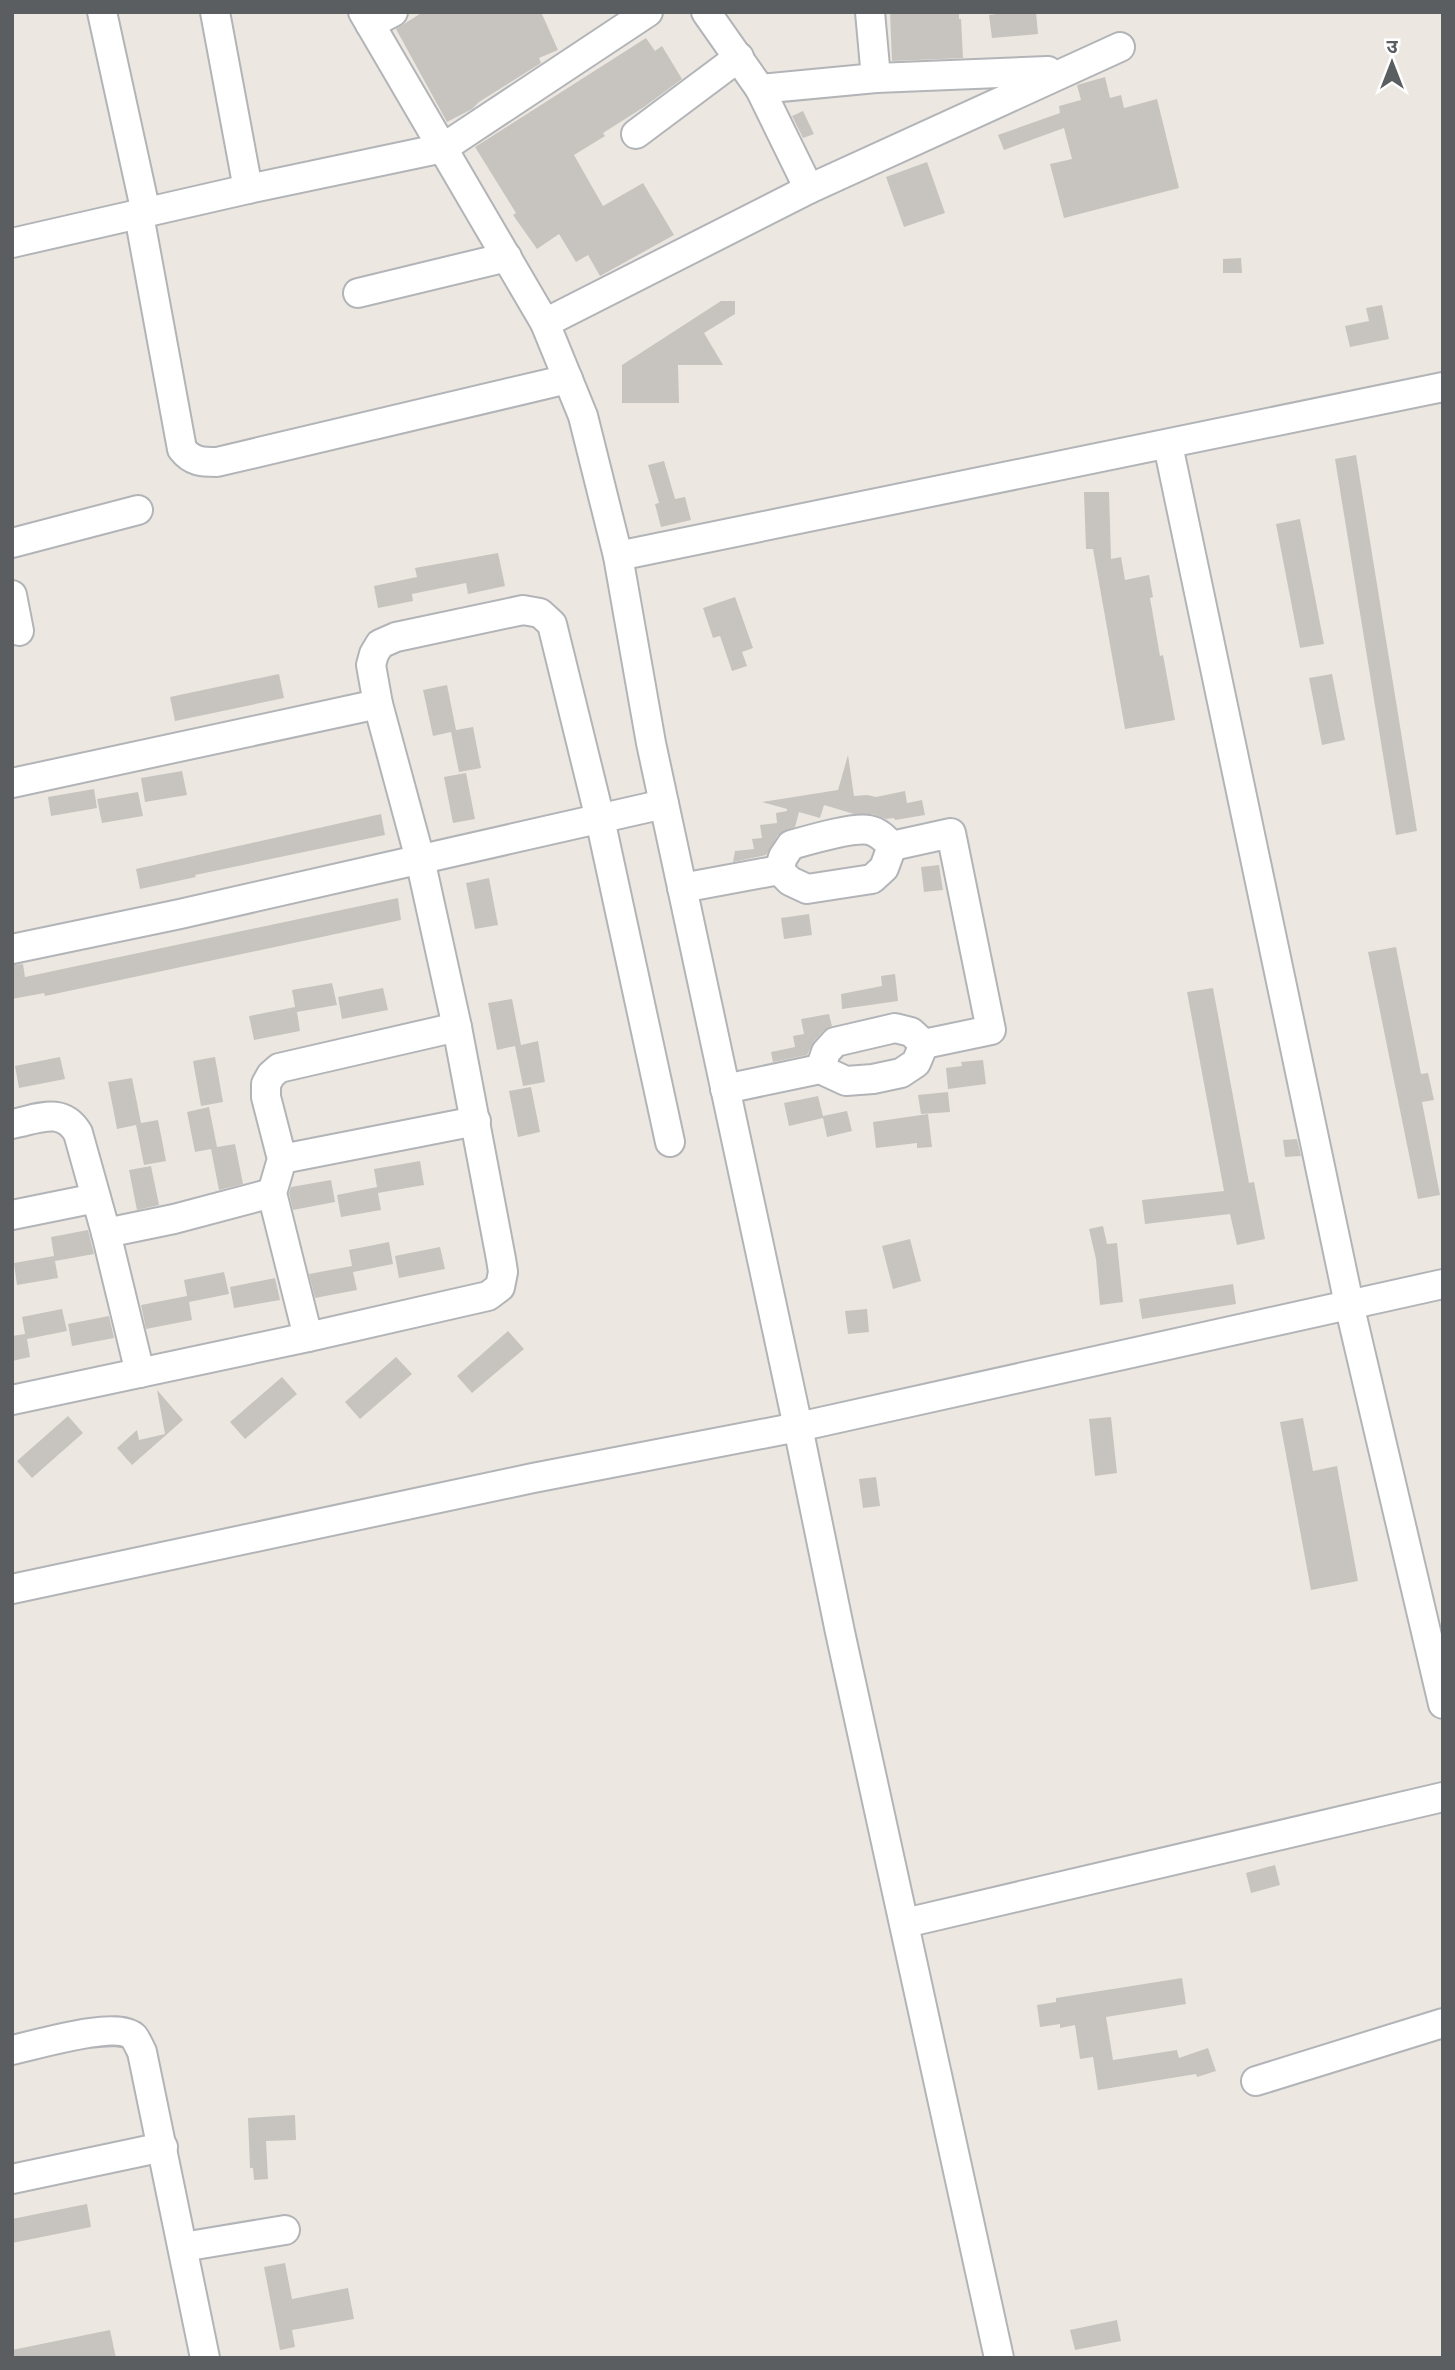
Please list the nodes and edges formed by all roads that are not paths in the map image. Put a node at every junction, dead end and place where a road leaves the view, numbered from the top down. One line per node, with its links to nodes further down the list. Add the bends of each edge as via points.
1 (102, 12): 16 (street)
2 (215, 12): 14 (street)
3 (648, 12): 13 (street)
4 (706, 12): 8 (street)
5 (870, 12): 10 (street)
6 (375, 16): 13 (street)
7 (1120, 47): 9 (street)
8 (739, 57): 11 (street); 12 (street)
9 (1065, 70): 10 (street); 15 (street)
10 (876, 78): 11 (street)
11 (760, 89): 15 (street)
12 (636, 134)
13 (443, 148): 14 (street); 18 (street)
14 (248, 189): 16 (street)
15 (808, 189): 20 (street)
16 (142, 214): 17 (street); 21 (street, via 182,449 198,462 217,462)
17 (12, 243)
18 (507, 257): 19 (street); 20 (street)
19 (358, 293)
20 (545, 323): 21 (street)
21 (568, 379): 26 (street, via 583,416)
22 (1443, 387): 23 (street)
23 (1168, 445): 26 (street); 51 (street)
24 (138, 510): 25 (street)
25 (12, 543)
26 (618, 556): 31 (street)
27 (12, 596): 28 (street)
28 (19, 631)
29 (378, 704): 30 (street); 32 (street, via 371,665 380,644 523,610 540,613 552,624 557,639); 34 (street)
30 (12, 783)
31 (664, 804): 32 (street); 36 (street)
32 (600, 818): 34 (street); 44 (street)
33 (892, 846): 35 (street, via 867,829 819,837 791,845); 35 (street, via 884,869 872,879 807,889); 39 (street, via 951,833 991,1030)
34 (420, 859): 37 (street); 38 (street)
35 (779, 870): 36 (street)
36 (682, 888): 41 (street)
37 (12, 949)
38 (457, 1027): 42 (street); 45 (street, via 279,1068 266,1084 266,1097)
39 (924, 1044): 40 (street, via 916,1063 901,1073 846,1081); 40 (street, via 911,1032 895,1028 835,1042 825,1052)
40 (820, 1069): 41 (street)
41 (725, 1088): 55 (street)
42 (476, 1121): 45 (street); 52 (street, via 503,1272 500,1287 488,1296)
43 (12, 1124): 47 (street, via 52,1116 72,1123)
44 (670, 1142)
45 (282, 1159): 46 (street)
46 (272, 1193): 49 (street); 52 (street)
47 (96, 1198): 48 (street); 49 (street)
48 (12, 1215)
49 (106, 1233): 53 (street)
50 (1443, 1284): 51 (street)
51 (1349, 1304): 55 (street); 57 (street)
52 (308, 1337): 53 (street)
53 (140, 1373): 54 (street)
54 (12, 1400)
55 (798, 1427): 56 (street, via 533,1478); 59 (street)
56 (12, 1589)
57 (1443, 1704)
58 (1443, 1797): 59 (street)
59 (905, 1923): 68 (street)
60 (1443, 2023): 62 (street)
61 (12, 2050): 63 (street, via 103,2031 134,2037 142,2052)
62 (1255, 2081)
63 (163, 2147): 64 (street); 66 (street)
64 (12, 2179)
65 (285, 2230): 66 (street)
66 (183, 2246): 67 (street)
67 (205, 2358)
68 (999, 2358)

